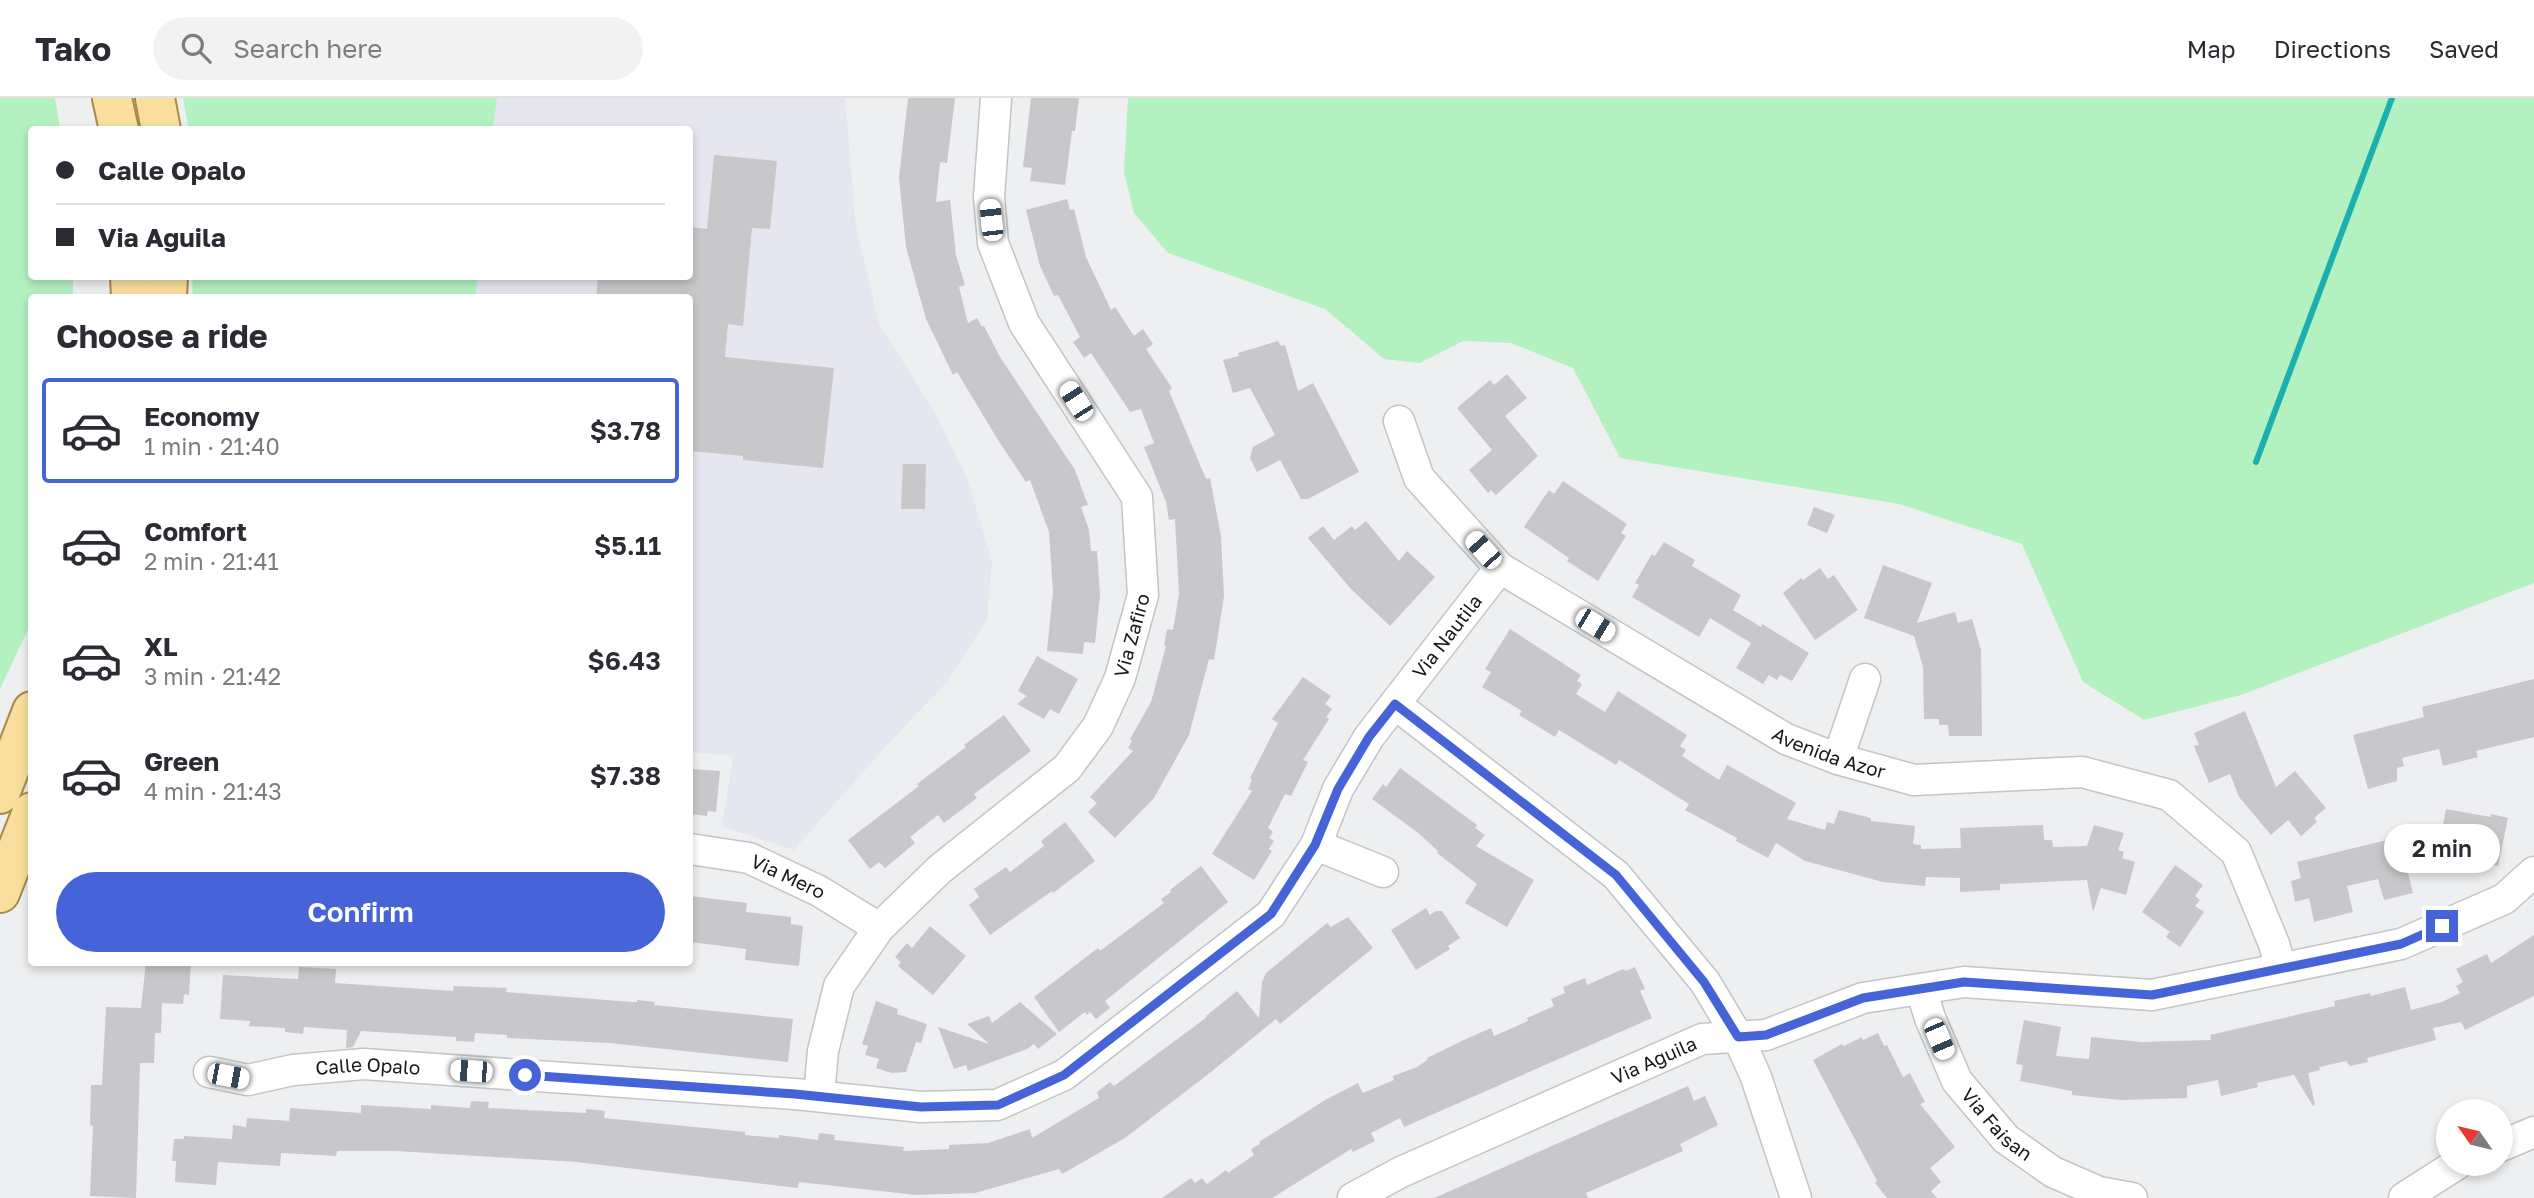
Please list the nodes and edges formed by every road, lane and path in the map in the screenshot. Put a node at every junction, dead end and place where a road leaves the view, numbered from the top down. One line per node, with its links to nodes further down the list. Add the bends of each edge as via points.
1 (112, 98): 4 (main road)
2 (155, 98): 5 (main road)
3 (996, 98): 19 (street, Via Zafiro, via 989,197 993,243 1024,323 1137,497 1143,595 1120,678 1098,726 1067,768 940,869)
4 (118, 126)
5 (160, 126)
6 (1399, 421): 7 (street, Avenida Azor, via 1419,478)
7 (1500, 568): 9 (street, Via Nautila); 11 (street, Avenida Azor, via 1786,739)
8 (1866, 679): 11 (street)
9 (1395, 704): 14 (street, Calle Opalo, via 1338,789); 22 (street, via 1616,875 1704,982)
10 (28, 721): 12 (main road)
11 (1838, 759): 20 (street, Avenida Azor, via 1914,780 2082,772 2169,795 2236,852)
12 (0, 794)
13 (28, 822): 18 (main road)
14 (1315, 845): 16 (street); 24 (street, Calle Opalo, via 1271,914 1064,1075 998,1105 921,1107)
15 (693, 849): 19 (street, Via Mero, via 749,858 819,891)
16 (1383, 872)
17 (2534, 872): 20 (street, Via Aguila, via 2504,899 2401,944)
18 (0, 893)
19 (879, 928): 24 (street, Via Zafiro, via 839,986 821,1063)
20 (2281, 968): 21 (street, Via Aguila, via 2152,995 1964,982)
21 (1921, 989): 22 (street, Via Aguila, via 1863,998 1766,1035); 30 (street, Via Faisan, via 1956,1081 2006,1139 2053,1172 2099,1192)
22 (1738, 1037): 28 (street, Via Aguila, via 1702,1039 1401,1172); 29 (street)
23 (209, 1073): 24 (street, Calle Opalo, via 248,1080 293,1070 364,1064)
24 (819, 1096)
25 (2534, 1132): 26 (street)
26 (2513, 1141)
27 (2436, 1176): 31 (street)
28 (1353, 1198)
29 (1797, 1198)
30 (2132, 1198)
31 (2404, 1198)

